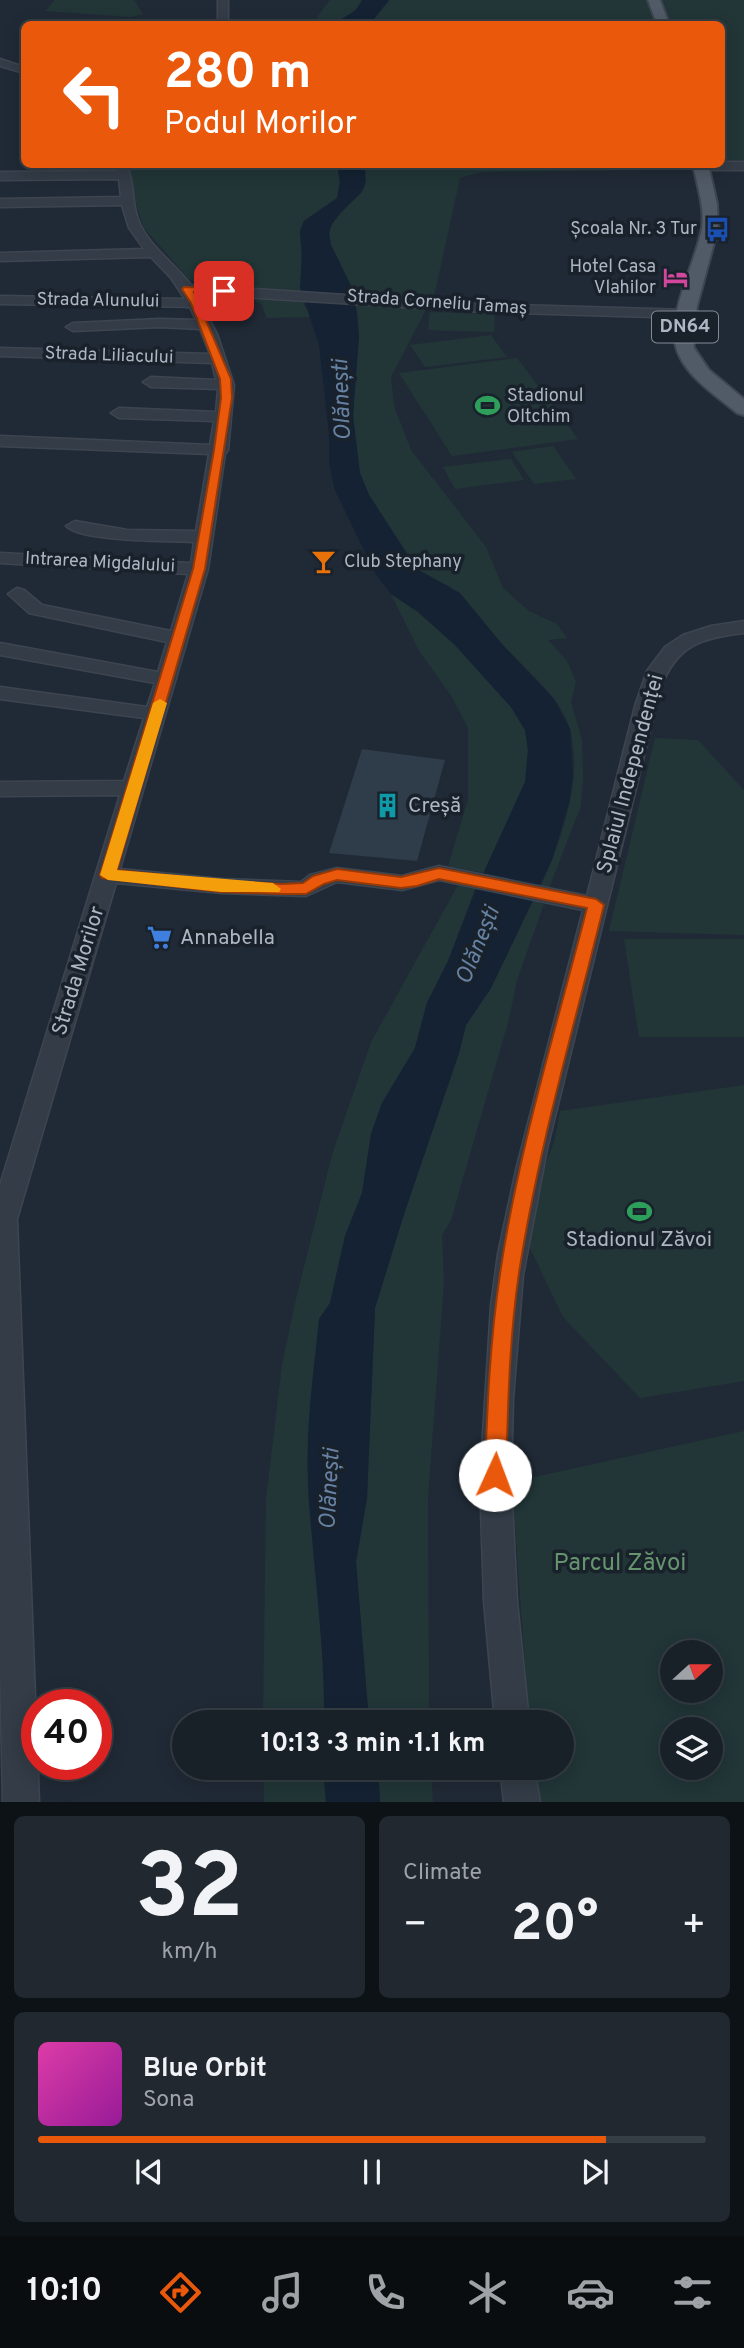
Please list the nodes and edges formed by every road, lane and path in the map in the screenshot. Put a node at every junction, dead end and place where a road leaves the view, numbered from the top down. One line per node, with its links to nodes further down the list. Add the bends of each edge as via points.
1 (223, 0): 3 (street)
2 (654, 0): 4 (main road)
3 (223, 21)
4 (662, 21)
5 (0, 62): 6 (street)
6 (21, 69)
7 (725, 166): 8 (street)
8 (744, 166)
9 (702, 168): 22 (main road, DN64, via 710,229)
10 (123, 170): 11 (street); 12 (street, Strada Morilor)
11 (0, 176)
12 (127, 201): 13 (street); 14 (street, Strada Morilor, via 131,221)
13 (0, 203)
14 (157, 253): 15 (street); 16 (street, Strada Morilor)
15 (0, 257)
16 (168, 265): 17 (street); 21 (street, Strada Morilor)
17 (24, 270)
18 (272, 293): 20 (street, Strada Corneliu Tamaș); 21 (street, Strada Corneliu Tamaș)
19 (0, 300): 21 (street, Strada Alunului)
20 (395, 301): 22 (street, Strada Corneliu Tamaș)
21 (196, 306): 23 (street, via 160,323); 25 (street, Strada Morilor)
22 (687, 314): 28 (main road, DN64, via 683,339 689,357)
23 (73, 327)
24 (0, 352): 25 (street, Strada Liliacului)
25 (218, 359): 27 (street, Strada Morilor)
26 (151, 382): 27 (street)
27 (226, 385): 30 (street, Strada Morilor)
28 (744, 409)
29 (119, 413): 30 (street)
30 (223, 417): 32 (street, Strada Morilor)
31 (0, 441): 32 (street)
32 (220, 450): 34 (street, Strada Morilor)
33 (75, 526): 34 (street, via 127,535)
34 (206, 537): 36 (street, Strada Morilor)
35 (0, 558): 36 (street, Intrarea Migdalului)
36 (199, 569): 39 (street, Strada Morilor)
37 (17, 594): 39 (street, via 36,610)
38 (744, 627): 47 (street, Splaiul Independenței, via 690,640 670,652 657,671)
39 (180, 639): 41 (street, Strada Morilor)
40 (0, 649): 41 (street)
41 (167, 679): 43 (street, Strada Morilor)
42 (0, 693): 43 (street)
43 (157, 713): 44 (street, Strada Morilor)
44 (135, 788): 45 (street); 46 (street, Strada Morilor)
45 (0, 789)
46 (108, 875): 47 (street, via 306,889 337,875 401,883 439,873); 48 (street, Strada Morilor, via 3,1219)
47 (584, 903): 52 (street, Splaiul Independenței, via 509,1275 495,1490)
48 (2, 1266): 49 (street, Strada Morilor)
49 (4, 1397): 50 (street, Strada Morilor)
50 (8, 1619): 51 (street, Strada Morilor)
51 (9, 1703): 54 (street, Strada Morilor)
52 (511, 1710)
53 (519, 1780): 55 (street)
54 (21, 1802)
55 (522, 1802)

